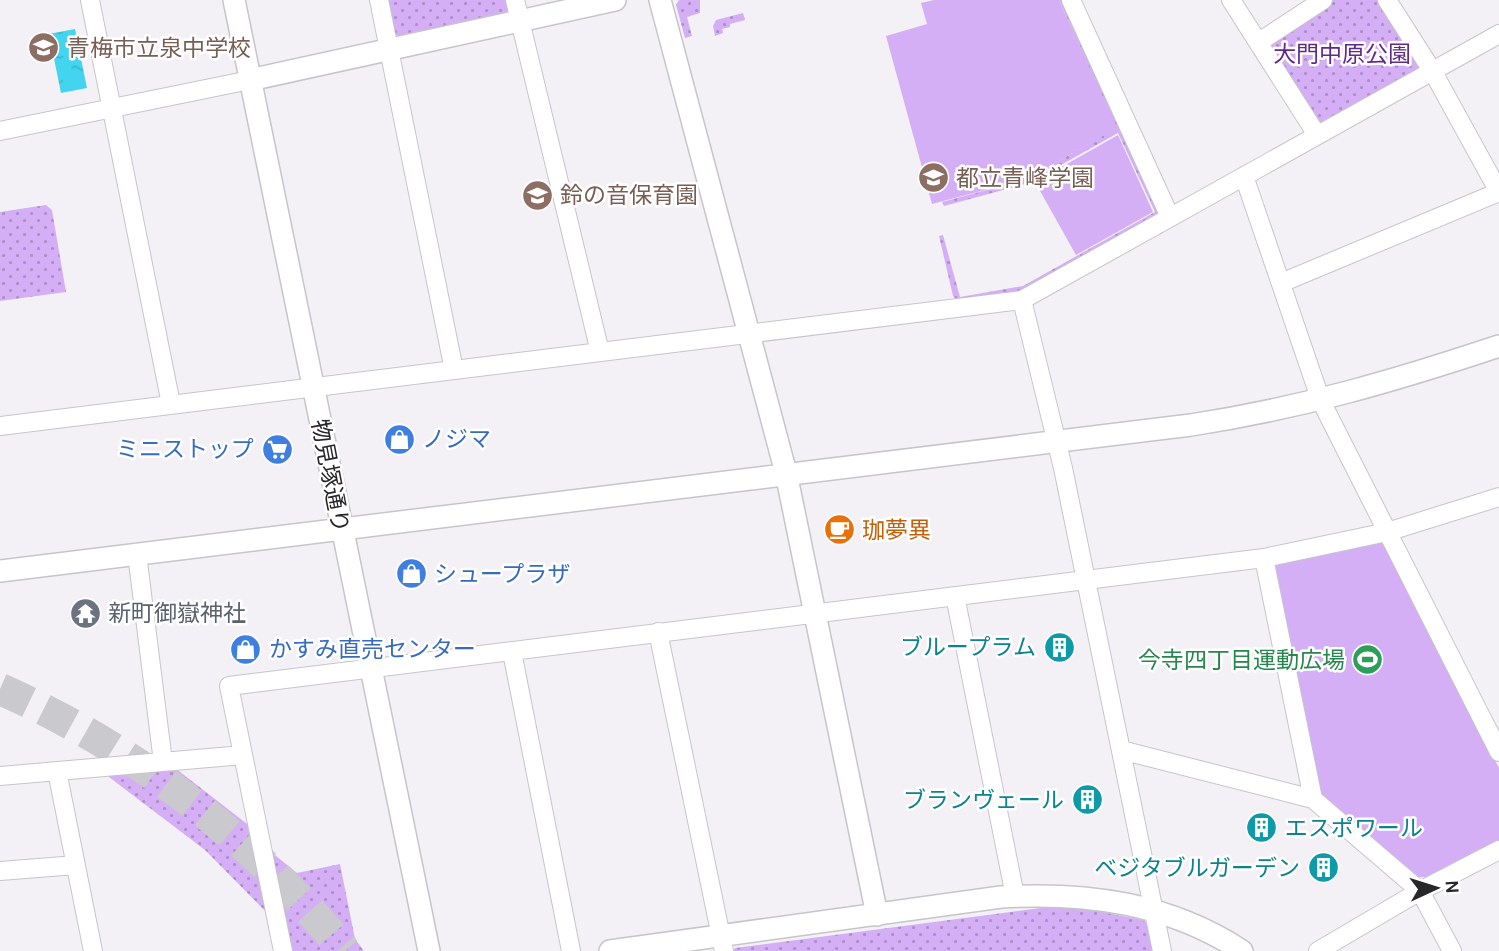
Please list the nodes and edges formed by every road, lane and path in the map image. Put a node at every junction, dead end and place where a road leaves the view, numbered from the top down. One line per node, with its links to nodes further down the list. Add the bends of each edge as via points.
1 (90, 0): 16 (street)
2 (233, 0): 15 (street, 物見塚通り)
3 (379, 0): 13 (street)
4 (615, 0): 10 (street)
5 (660, 0): 24 (street)
6 (1071, 0): 21 (street)
7 (1231, 0): 12 (street)
8 (1323, 0): 12 (street)
9 (1387, 0): 14 (street)
10 (517, 10): 13 (street); 26 (street)
11 (1499, 34): 14 (street)
12 (1259, 41): 18 (street)
13 (389, 51): 15 (street); 27 (street)
14 (1433, 72): 18 (street); 20 (street)
15 (250, 80): 16 (street); 28 (street, 物見塚通り)
16 (111, 108): 17 (street); 30 (street)
17 (0, 131)
18 (1317, 135): 19 (street)
19 (1244, 176): 21 (street); 22 (street)
20 (1499, 192): 22 (street)
21 (1170, 217): 23 (street)
22 (1282, 283): 29 (street)
23 (1022, 300): 24 (street); 32 (street)
24 (750, 333): 26 (street); 33 (street)
25 (1499, 346): 29 (street)
26 (600, 352): 27 (street)
27 (454, 370): 28 (street)
28 (313, 387): 30 (street); 35 (street, 物見塚通り)
29 (1321, 401): 32 (street, via 1191,425); 36 (street)
30 (171, 404): 31 (street)
31 (0, 426)
32 (1057, 441): 33 (street); 40 (street)
33 (786, 473): 35 (street); 42 (street)
34 (1499, 497): 36 (street)
35 (341, 528): 37 (street); 45 (street, 物見塚通り)
36 (1387, 533): 38 (street); 47 (street)
37 (137, 554): 39 (street); 49 (street)
38 (1264, 558): 40 (street); 52 (street)
39 (0, 571)
40 (1087, 580): 41 (street); 46 (street)
41 (955, 597): 42 (street); 57 (street)
42 (816, 613): 43 (street); 59 (street)
43 (658, 632): 44 (street); 60 (street)
44 (512, 652): 45 (street); 64 (street)
45 (368, 668): 48 (street, via 229,685); 63 (street, 物見塚通り)
46 (1121, 750): 52 (street); 58 (street)
47 (1499, 752)
48 (243, 755): 49 (street); 62 (street)
49 (163, 762): 50 (street)
50 (57, 771): 51 (street); 54 (street)
51 (0, 776)
52 (1313, 799): 56 (street)
53 (1499, 850): 56 (street)
54 (76, 864): 55 (street); 61 (street)
55 (0, 872)
56 (1420, 891): 68 (street); 69 (street)
57 (1015, 896): 58 (street, via 1076,896); 59 (street)
58 (1154, 910): 66 (street); 67 (street)
59 (877, 915): 60 (street)
60 (723, 943): 65 (street)
61 (93, 951)
62 (283, 951)
63 (429, 951)
64 (571, 951)
65 (610, 951)
66 (1162, 951)
67 (1242, 951)
68 (1318, 951)
69 (1452, 951)

